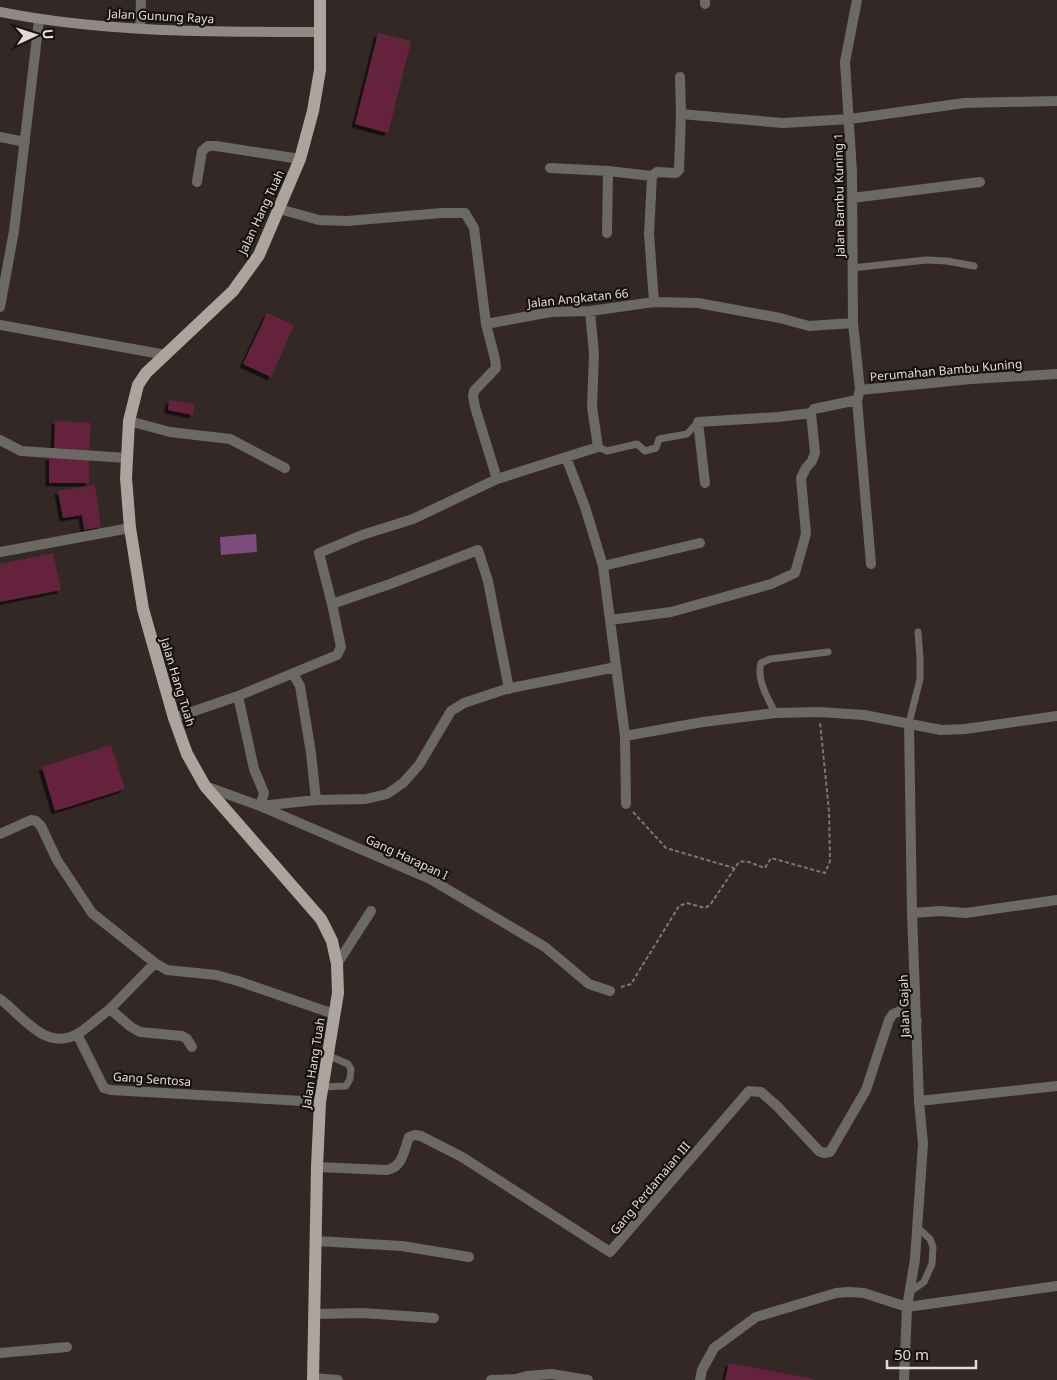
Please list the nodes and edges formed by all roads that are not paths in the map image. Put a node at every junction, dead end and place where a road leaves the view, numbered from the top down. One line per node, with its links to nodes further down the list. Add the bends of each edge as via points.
1 (141, 0): 6 (street)
2 (320, 0): 7 (main road, Jalan Hang Tuah)
3 (857, 0): 11 (street, Jalan Bambu Kuning 1, via 845,62)
4 (0, 12): 5 (street, Jalan Gunung Raya)
5 (39, 20): 6 (street, Jalan Gunung Raya); 13 (street)
6 (140, 28): 7 (street, Jalan Gunung Raya, via 184,32)
7 (321, 32): 14 (main road, Jalan Hang Tuah, via 320,70)
8 (680, 77): 10 (street)
9 (1057, 101): 11 (street, via 964,104)
10 (681, 114): 11 (street, via 783,123); 17 (street, via 679,170 676,173 657,172)
11 (850, 119): 20 (street, Jalan Bambu Kuning 1)
12 (0, 137): 13 (street)
13 (25, 142): 26 (street)
14 (300, 159): 18 (street, via 208,146 202,151); 21 (main road, Jalan Hang Tuah)
15 (550, 168): 16 (street)
16 (608, 171): 17 (street); 22 (street)
17 (652, 176): 25 (street, via 649,234)
18 (197, 182)
19 (980, 182): 20 (street)
20 (852, 198): 24 (street, Jalan Bambu Kuning 1)
21 (279, 209): 29 (street, via 319,220 347,221 465,213 474,228); 31 (main road, Jalan Hang Tuah, via 259,255 233,291)
22 (607, 233)
23 (974, 266): 24 (lane, via 926,260)
24 (852, 268): 28 (street, Jalan Bambu Kuning 1)
25 (654, 302): 27 (street, Jalan Angkatan 66); 28 (street, Jalan Angkatan 66, via 698,303 809,326)
26 (0, 307)
27 (590, 311): 29 (street, Jalan Angkatan 66, via 551,312); 39 (street, via 594,354 592,407)
28 (853, 323): 33 (street, Jalan Bambu Kuning 1)
29 (486, 324): 43 (street, via 496,368 472,396)
30 (0, 325): 31 (street)
31 (166, 355): 36 (main road, Jalan Hang Tuah, via 138,385)
32 (1057, 374): 33 (street, Perumahan Bambu Kuning)
33 (860, 390): 34 (street, Perumahan Bambu Kuning)
34 (857, 400): 35 (street, via 814,409); 48 (street)
35 (811, 413): 37 (street); 51 (street, via 816,453 801,478 806,534 795,573 771,584 671,612)
36 (129, 420): 41 (main road, Jalan Hang Tuah); 42 (street, via 170,432 230,439)
37 (698, 422): 39 (lane, via 687,434 659,439 656,448 646,451 637,444 607,451); 44 (street)
38 (0, 440): 41 (street, via 21,451)
39 (598, 446): 40 (street)
40 (566, 457): 43 (street); 49 (street)
41 (126, 458): 45 (main road, Jalan Hang Tuah)
42 (285, 468)
43 (497, 478): 50 (street, via 414,519 319,552)
44 (704, 483)
45 (130, 528): 47 (street); 60 (main road, Jalan Hang Tuah, via 143,609)
46 (700, 543): 49 (street)
47 (0, 552)
48 (871, 564)
49 (603, 566): 51 (street)
50 (332, 604): 55 (street, via 341,647 337,655); 56 (street, via 478,550 488,580)
51 (610, 620): 54 (street)
52 (918, 632): 61 (lane, Jalan Gajah, via 920,679)
53 (828, 652): 58 (lane, via 761,663 761,682)
54 (616, 667): 56 (street); 62 (street)
55 (293, 674): 57 (street); 64 (street, via 300,686)
56 (509, 689): 64 (street, via 464,702 451,711 419,766 387,794 366,799)
57 (238, 696): 60 (street); 66 (street, via 254,769 264,793)
58 (775, 713): 61 (street, via 864,715); 62 (street)
59 (1057, 716): 61 (street, via 941,730)
60 (174, 718): 63 (main road, Jalan Hang Tuah, via 187,754)
61 (909, 723): 70 (street, Jalan Gajah)
62 (625, 736): 65 (street)
63 (206, 786): 66 (street, Gang Harapan I); 72 (main road, Jalan Hang Tuah, via 320,919 332,941)
64 (316, 800): 66 (street)
65 (626, 804)
66 (260, 806): 73 (street, Gang Harapan I, via 430,879 545,947 589,984)
67 (0, 834): 71 (street, via 31,820 36,821 56,860 92,913)
68 (1057, 900): 70 (street, via 966,913)
69 (372, 911): 72 (street)
70 (912, 913): 77 (street, Jalan Gajah)
71 (155, 963): 75 (street); 76 (street, via 167,970 216,975 238,981)
72 (337, 964): 76 (main road, Jalan Hang Tuah, via 338,993)
73 (610, 991)
74 (0, 999): 78 (street, via 46,1037 53,1039)
75 (110, 1009): 78 (street); 79 (street, via 130,1028 182,1036)
76 (334, 1014): 80 (main road, Jalan Hang Tuah)
77 (917, 1021): 83 (street, Jalan Gajah); 85 (street, Gang Perdamaian III, via 900,1012 889,1020 866,1090 830,1152 819,1150 760,1092 749,1090 610,1252 462,1157 421,1136 409,1137 399,1165 393,1169)
78 (77, 1034): 84 (street, Gang Sentosa, via 100,1082 111,1090)
79 (192, 1046)
80 (327, 1055): 81 (main road, Jalan Hang Tuah); 81 (lane, via 348,1064 350,1079 346,1086)
81 (322, 1086): 84 (main road, Jalan Hang Tuah)
82 (1057, 1086): 83 (street)
83 (919, 1101): 86 (street, Jalan Gajah, via 923,1144)
84 (320, 1102): 85 (main road, Jalan Hang Tuah)
85 (317, 1167): 87 (main road, Jalan Hang Tuah)
86 (917, 1227): 90 (street, Jalan Gajah); 90 (lane, via 930,1239 932,1264 924,1282)
87 (316, 1241): 88 (street, via 402,1246); 92 (main road, Jalan Hang Tuah)
88 (469, 1257)
89 (1057, 1286): 91 (street)
90 (910, 1292): 91 (street, Jalan Gajah)
91 (907, 1307): 101 (street, via 864,1293 849,1292 756,1317 714,1348); 102 (street, Jalan Gajah)
92 (314, 1314): 93 (street, via 363,1313); 96 (main road, Jalan Hang Tuah)
93 (434, 1318)
94 (67, 1347): 95 (street)
95 (0, 1354)
96 (313, 1379): 97 (street)
97 (338, 1380)
98 (491, 1380): 99 (street)
99 (516, 1380): 100 (street, via 551,1374)
100 (584, 1380)
101 (700, 1380)
102 (904, 1380)

